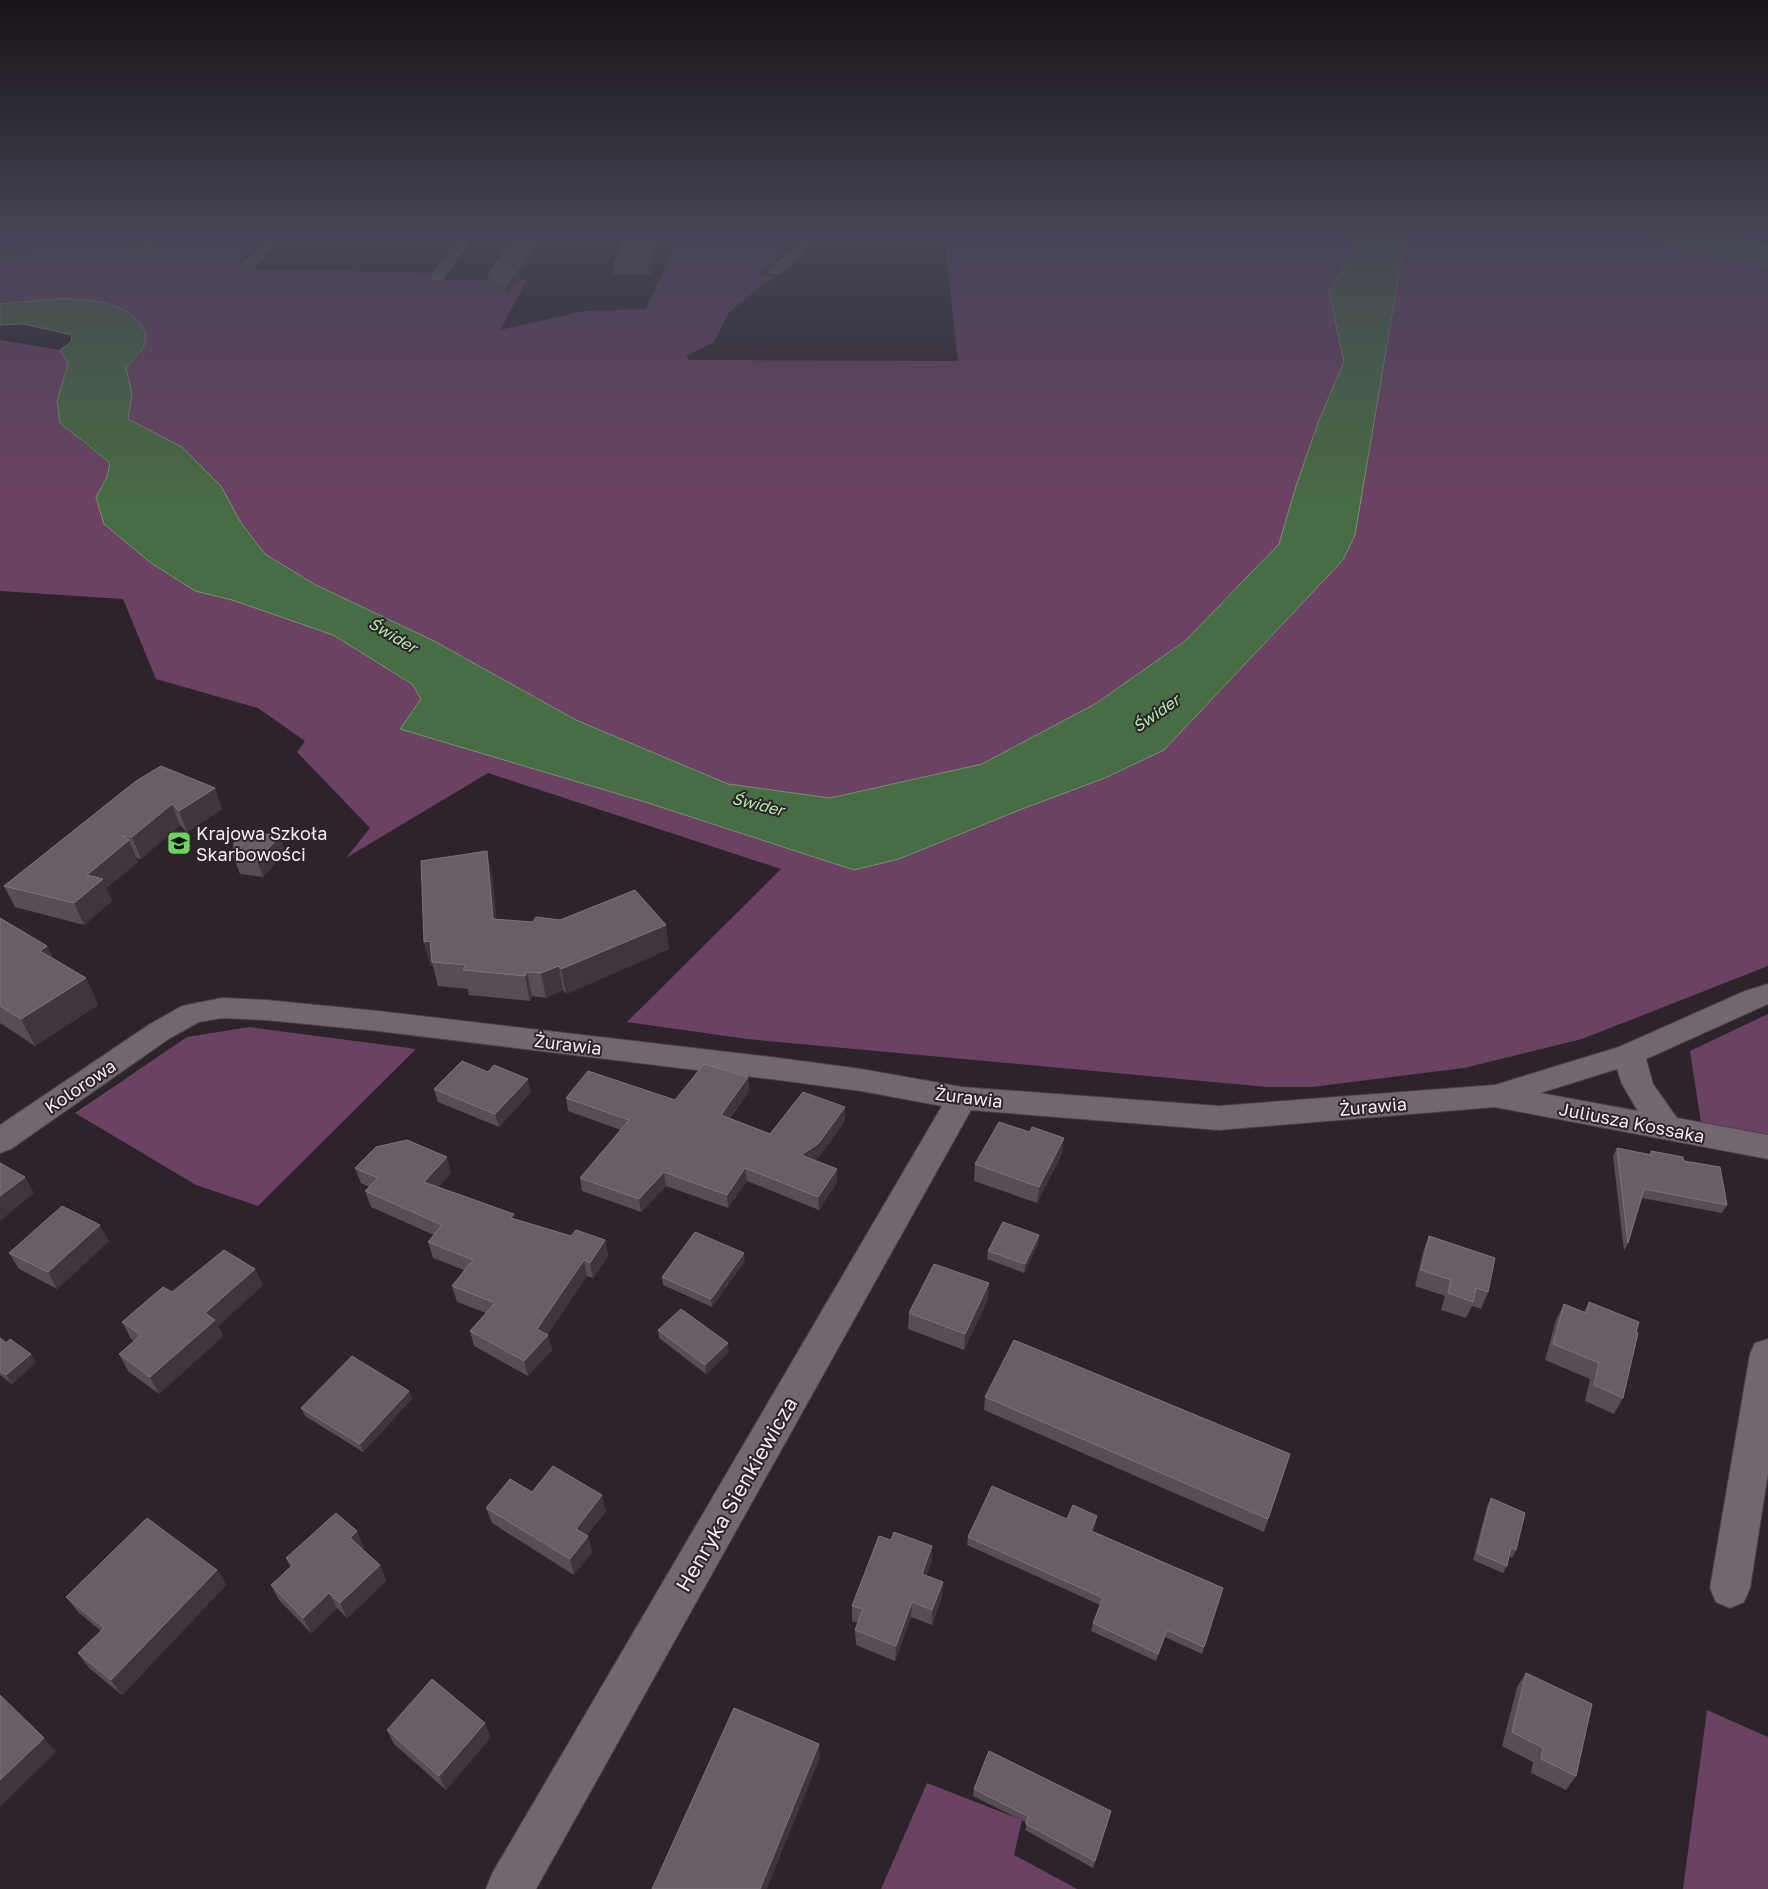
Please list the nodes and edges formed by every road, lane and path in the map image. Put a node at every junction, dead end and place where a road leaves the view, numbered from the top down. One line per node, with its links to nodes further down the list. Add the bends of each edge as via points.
1 (1768, 994): 3 (street, Żurawia)
2 (160, 1031): 5 (street, Żurawia, via 192,1012 222,1008 266,1010 770,1068); 7 (street, Kolorowa)
3 (1630, 1054): 4 (street, Żurawia); 6 (street, via 1630,1066 1644,1098)
4 (1495, 1096): 5 (street, Żurawia, via 1219,1118); 6 (street, Juliusza Kossaka)
5 (962, 1098): 11 (street, Henryka Sienkiewicza)
6 (1667, 1128): 8 (street, Juliusza Kossaka)
7 (0, 1141)
8 (1768, 1147)
9 (1768, 1354): 10 (street)
10 (1730, 1588)
11 (510, 1889)

